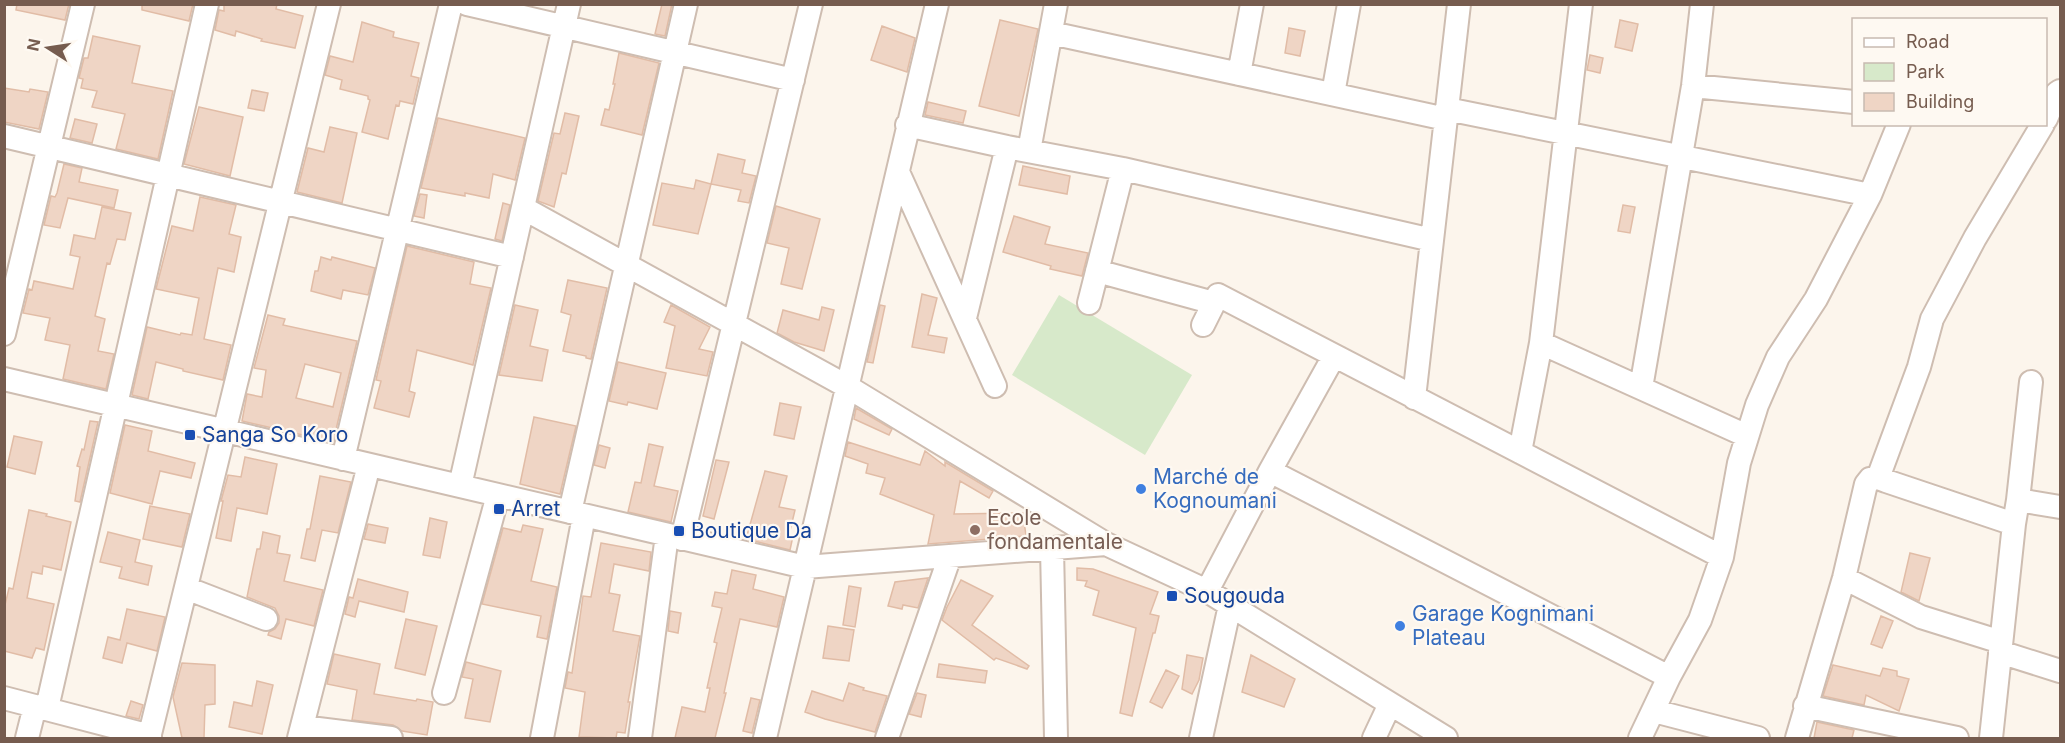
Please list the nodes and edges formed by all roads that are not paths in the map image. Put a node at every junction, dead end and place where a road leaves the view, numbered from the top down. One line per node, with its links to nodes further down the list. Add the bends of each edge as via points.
1 (83, 4): 31 (street)
2 (207, 4): 37 (street)
3 (329, 4): 39 (street)
4 (451, 4): 41 (street)
5 (467, 4): 16 (street)
6 (569, 4): 16 (street)
7 (686, 4): 18 (street)
8 (811, 4): 20 (street)
9 (937, 4): 26 (street)
10 (1056, 4): 17 (street)
11 (1252, 4): 19 (street)
12 (1348, 4): 23 (street)
13 (1459, 4): 25 (street)
14 (1581, 4): 29 (street)
15 (1702, 4): 21 (street)
16 (564, 27): 18 (street); 40 (street)
17 (1051, 33): 19 (street); 33 (street)
18 (675, 52): 20 (street); 44 (street)
19 (1239, 74): 23 (street)
20 (793, 80): 49 (street)
21 (1693, 86): 24 (street); 34 (street)
22 (2061, 91): 28 (street, via 2057,93)
23 (1334, 94): 25 (street)
24 (1852, 102)
25 (1447, 114): 29 (street); 42 (street)
26 (907, 125): 32 (street); 36 (street)
27 (1898, 126): 38 (street)
28 (2047, 127): 67 (street, via 1975,238 1932,319 1919,367)
29 (1566, 134): 34 (street); 52 (street)
30 (4, 136): 31 (street)
31 (49, 146): 37 (street); 51 (street)
32 (1006, 147): 33 (street); 48 (street)
33 (1029, 151): 35 (street)
34 (1681, 158): 38 (street); 58 (street)
35 (1123, 169): 42 (street); 45 (street)
36 (898, 172): 48 (street); 57 (street)
37 (168, 175): 39 (street); 60 (street)
38 (1870, 195): 62 (street, via 1816,299 1778,357)
39 (281, 201): 41 (street); 61 (street)
40 (523, 208): 43 (street); 44 (street)
41 (398, 229): 43 (street); 64 (street)
42 (1432, 240): 59 (street)
43 (512, 257): 68 (street)
44 (626, 266): 49 (street); 72 (street)
45 (1097, 271): 46 (street); 47 (street)
46 (1089, 303)
47 (1214, 303): 50 (street); 53 (street, via 1218,295)
48 (964, 318): 56 (street)
49 (734, 325): 57 (street); 74 (street)
50 (1203, 325)
51 (4, 334)
52 (1541, 343): 58 (street); 63 (street)
53 (1334, 356): 59 (street); 66 (street)
54 (4, 380): 60 (street)
55 (2031, 381): 70 (street)
56 (995, 386)
57 (848, 387): 75 (street); 79 (street)
58 (1641, 388): 62 (street)
59 (1414, 398): 63 (street)
60 (116, 406): 61 (street); 92 (street)
61 (224, 431): 64 (street); 81 (street)
62 (1747, 436): 78 (street)
63 (1520, 452): 78 (street)
64 (343, 459): 65 (street)
65 (369, 465): 68 (street); 94 (street)
66 (1270, 471): 82 (street); 87 (street)
67 (1878, 478): 73 (street); 80 (street, via 1866,484)
68 (460, 486): 69 (street)
69 (498, 495): 72 (street); 88 (street)
70 (2018, 500): 71 (street); 73 (street)
71 (2061, 507)
72 (577, 514): 74 (street); 99 (street)
73 (2014, 524): 85 (street)
74 (675, 537): 79 (street); 100 (street)
75 (1106, 544): 76 (street); 82 (street)
76 (1052, 548): 77 (street); 103 (street)
77 (950, 556): 79 (street); 102 (street)
78 (1722, 558): 87 (street, via 1700,620)
79 (805, 567): 101 (street)
80 (1844, 578): 85 (street, via 1922,616); 91 (street)
81 (186, 588): 84 (street); 96 (street)
82 (1207, 591): 83 (street)
83 (1230, 605): 90 (street); 95 (street)
84 (266, 619)
85 (2000, 647): 86 (street); 110 (street)
86 (2061, 671)
87 (1669, 676): 93 (street)
88 (444, 693)
89 (4, 699): 92 (street)
90 (1390, 704): 104 (street); 105 (street)
91 (1805, 706): 108 (street); 109 (street)
92 (41, 707): 96 (street); 97 (street)
93 (1654, 711): 106 (street); 107 (street)
94 (300, 733): 98 (street)
95 (1207, 736)
96 (149, 737)
97 (27, 738)
98 (390, 738)
99 (542, 738)
100 (640, 738)
101 (765, 738)
102 (887, 738)
103 (1056, 738)
104 (1374, 738)
105 (1446, 738)
106 (1640, 738)
107 (1758, 738)
108 (1797, 738)
109 (1957, 738)
110 (1991, 738)

